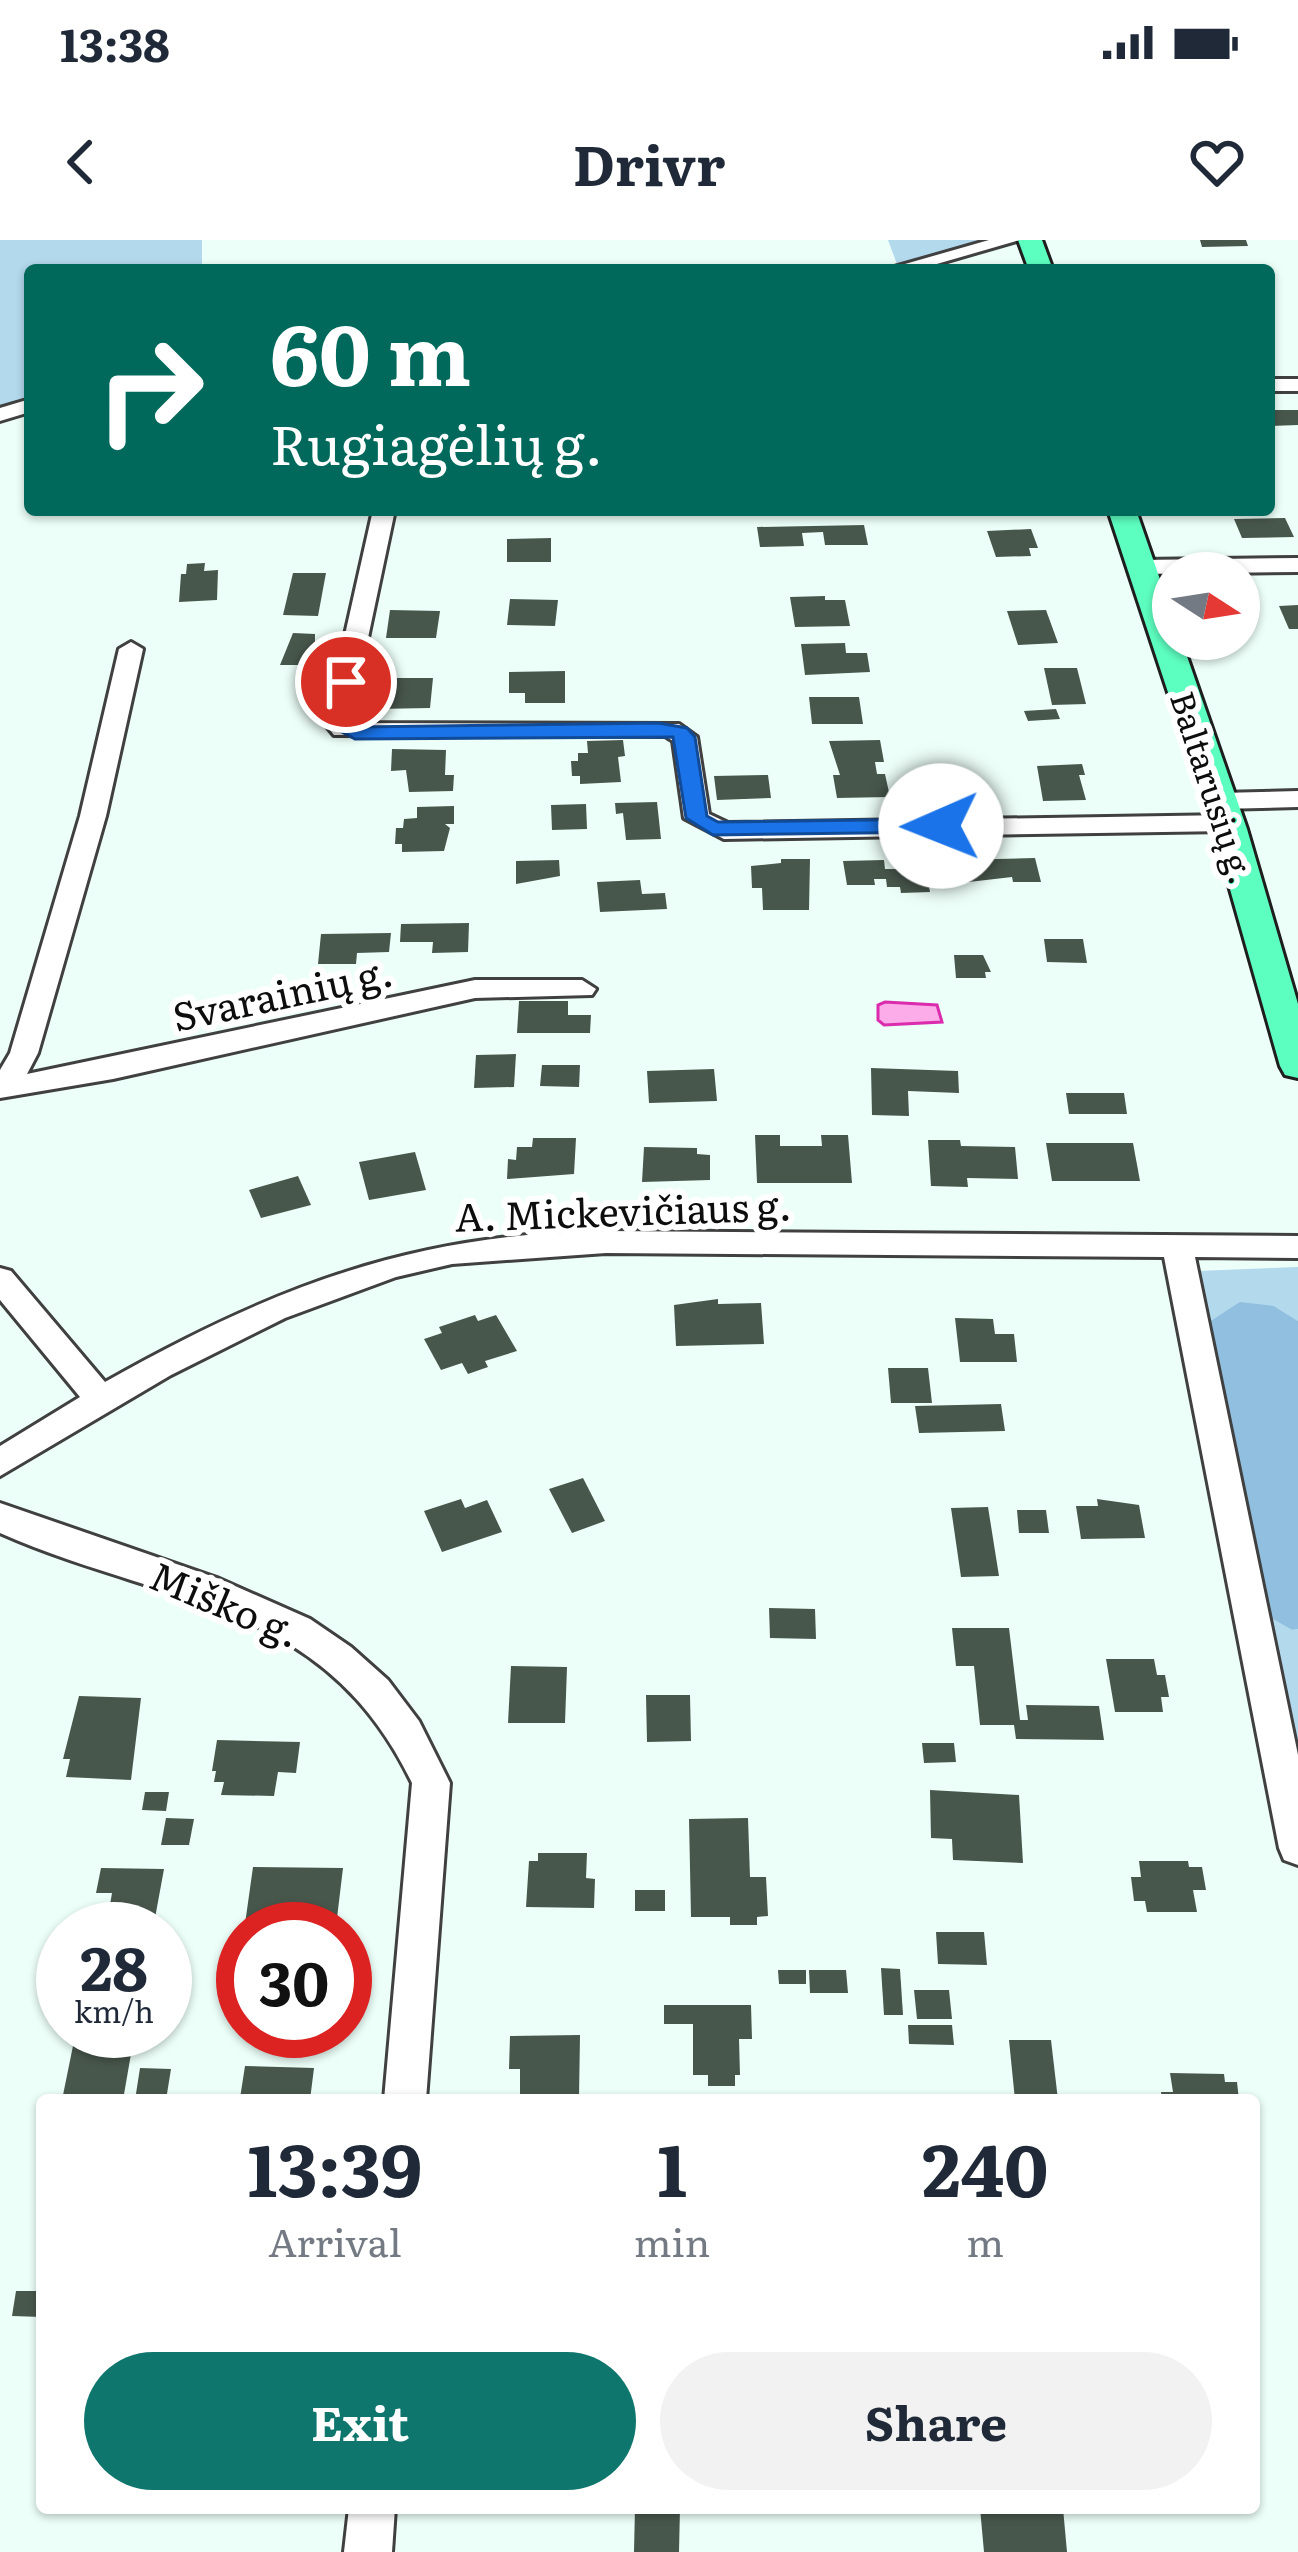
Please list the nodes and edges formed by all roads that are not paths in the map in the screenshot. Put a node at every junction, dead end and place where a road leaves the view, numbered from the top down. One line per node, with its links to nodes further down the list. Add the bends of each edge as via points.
1 (1011, 240): 2 (street)
2 (917, 264)
3 (383, 516): 9 (street, via 337,724 343,730 670,729 685,737 697,818 724,831)
4 (1124, 516): 6 (main road, Baltarusių g.)
5 (1298, 565): 6 (street)
6 (1142, 568): 9 (main road, Baltarusių g.)
7 (131, 649): 12 (street, via 24,1053)
8 (1298, 799): 9 (street)
9 (1224, 812): 11 (main road, Baltarusių g.)
10 (582, 989): 12 (street, Svarainių g., via 475,989)
11 (1298, 1066)
12 (3, 1088)
13 (1177, 1246): 14 (street, A. Mickevičiaus g.); 16 (street, A. Mickevičiaus g., via 612,1244 452,1253 252,1321); 19 (street)
14 (1298, 1247)
15 (0, 1279): 16 (street)
16 (100, 1398): 17 (street, A. Mickevičiaus g.)
17 (0, 1462)
18 (0, 1516): 20 (street, Miško g., via 279,1617 378,1691 416,1744 431,1783)
19 (1298, 1848)
20 (405, 2094)
21 (371, 2514): 22 (street)
22 (368, 2552)

